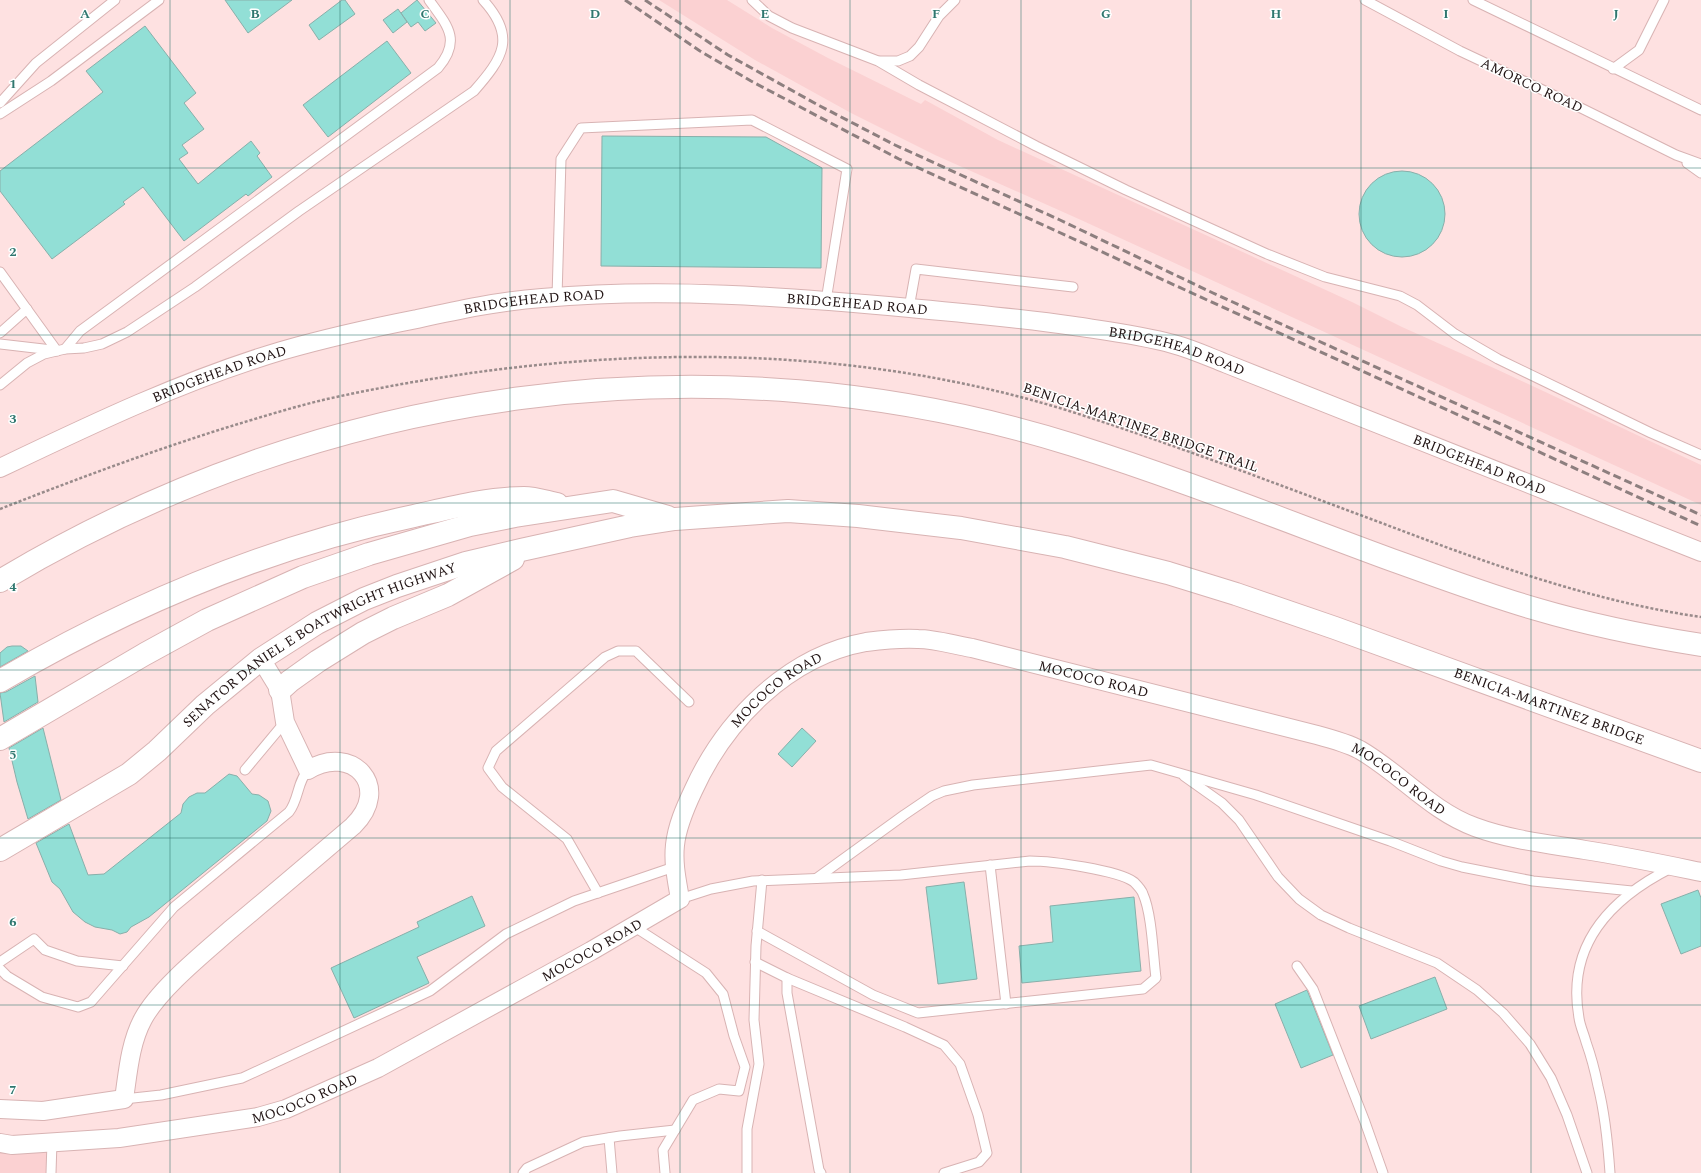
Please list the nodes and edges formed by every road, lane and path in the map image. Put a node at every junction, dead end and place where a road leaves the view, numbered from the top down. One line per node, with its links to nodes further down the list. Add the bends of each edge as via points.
1 (115, 0): 12 (lane, via 36,63)
2 (159, 0): 14 (lane, via 51,81)
3 (429, 0): 26 (lane, via 450,31 451,41 447,55 438,68 80,331)
4 (483, 0): 26 (lane, via 498,21 503,35 501,54 494,69 474,91 127,332 102,344)
5 (752, 0): 10 (lane, via 769,16 792,28)
6 (955, 0): 10 (lane, via 939,16 919,47 910,56 898,61)
7 (1365, 0): 15 (lane, AMORCO ROAD, via 1460,51)
8 (1473, 0): 11 (lane)
9 (1664, 0): 11 (lane, via 1639,50)
10 (878, 61): 28 (lane, via 1080,168 1267,254 1325,277 1400,296 1417,305 1454,334 1492,356)
11 (1613, 69): 13 (lane)
12 (0, 103)
13 (1701, 110)
14 (0, 114)
15 (1676, 155): 16 (lane, AMORCO ROAD); 17 (lane)
16 (1701, 164)
17 (1701, 173)
18 (0, 272): 23 (lane)
19 (1073, 287): 22 (lane, via 916,269)
20 (557, 297): 21 (street, BRIDGEHEAD ROAD, via 702,294); 21 (lane, via 560,159 582,128 752,120 847,169); 29 (street, BRIDGEHEAD ROAD, via 469,308 363,330 280,352 142,402)
21 (826, 301): 22 (street, BRIDGEHEAD ROAD)
22 (909, 308): 35 (street, BRIDGEHEAD ROAD, via 1070,325 1174,344)
23 (27, 309): 24 (lane); 26 (lane)
24 (0, 333)
25 (0, 344): 26 (lane)
26 (61, 350): 27 (lane, via 44,354)
27 (0, 385)
28 (1701, 455)
29 (0, 468)
30 (573, 506): 32 (highway, SENATOR DANIEL E BOATWRIGHT HIGHWAY, via 613,501); 40 (highway, SENATOR DANIEL E BOATWRIGHT HIGHWAY, via 526,498 498,500 399,519 305,544 170,594 82,635); 44 (highway, SENATOR DANIEL E BOATWRIGHT HIGHWAY, via 437,534 303,577 238,605 176,637)
31 (0, 509): 37 (path, BENICIA-MARTINEZ BRIDGE TRAIL, via 75,479 249,420 323,400 417,381 589,360 652,357 786,359 938,379 1025,397 1256,476 1518,573 1603,597)
32 (675, 519): 33 (highway, SENATOR DANIEL E BOATWRIGHT HIGHWAY, via 788,511); 34 (highway, SENATOR DANIEL E BOATWRIGHT HIGHWAY)
33 (928, 523): 45 (highway, BENICIA-MARTINEZ BRIDGE, via 1045,543 1168,573 1398,650)
34 (538, 546): 39 (highway, SENATOR DANIEL E BOATWRIGHT HIGHWAY, via 449,569 375,595 317,623); 41 (highway, via 448,594 358,636 318,661)
35 (1701, 552)
36 (0, 581): 38 (highway, via 81,535 150,502 247,463 346,432 449,409 552,394 656,388 740,388 872,400 934,410 1016,429 1116,460 1531,608 1599,626)
37 (1701, 617)
38 (1701, 645)
39 (261, 659): 41 (street); 49 (highway, SENATOR DANIEL E BOATWRIGHT HIGHWAY, via 205,705 129,774)
40 (0, 680)
41 (280, 690): 43 (street)
42 (689, 702): 57 (lane, via 636,651 618,651 605,657 496,751 488,768 502,787 567,839)
43 (286, 722): 46 (lane); 47 (street)
44 (0, 739)
45 (1701, 761)
46 (245, 770)
47 (308, 770): 63 (lane, via 289,812 174,907); 68 (street, via 336,761 357,769 365,778 370,790 364,814 203,954 158,998 138,1029)
48 (1176, 771): 54 (lane, via 1151,765 1125,766 944,791 904,815); 56 (lane, via 1256,795 1462,867 1533,881); 82 (lane, via 1222,803 1239,820 1278,876 1299,899 1349,928 1437,963 1477,990 1503,1013 1530,1044 1551,1078)
49 (0, 850)
50 (990, 865): 54 (lane, via 901,875); 67 (lane); 67 (lane, via 1050,861 1120,876 1134,882 1143,893 1148,908 1156,978 1143,989)
51 (1674, 866): 52 (street, MOCOCO ROAD, via 1514,837 1475,827 1431,802 1359,750 1339,741 972,648 918,639 867,642 837,650 778,682 750,706 721,740 700,775 679,826); 53 (street, MOCOCO ROAD); 56 (lane)
52 (674, 867): 57 (lane); 58 (street, MOCOCO ROAD)
53 (1701, 872)
54 (817, 878): 55 (lane)
55 (762, 880): 58 (lane, via 711,889); 60 (lane)
56 (1632, 891): 83 (lane, via 1610,911 1594,932 1584,949 1578,971 1579,1019 1598,1085)
57 (598, 893): 68 (lane, via 574,901 506,934 430,991 242,1078 161,1095)
58 (680, 899): 59 (street, MOCOCO ROAD)
59 (633, 926): 70 (lane, via 706,973 723,994 745,1066 739,1091 719,1089 693,1100); 72 (street, MOCOCO ROAD, via 378,1068 286,1109 258,1117 119,1138)
60 (757, 931): 62 (lane); 67 (lane, via 873,995 918,1013)
61 (0, 962): 63 (lane, via 34,939 45,950 77,961)
62 (755, 962): 66 (lane); 78 (lane, via 754,1020 759,1064 747,1129)
63 (123, 966): 65 (lane, via 92,1002 78,1007 42,996 7,976)
64 (1297, 966): 81 (lane, via 1313,989)
65 (0, 969)
66 (787, 978): 79 (lane, via 787,993); 80 (lane, via 944,1045 960,1064 978,1115 987,1153 979,1162)
67 (1006, 1004)
68 (124, 1099): 69 (street, via 43,1111)
69 (0, 1109)
70 (675, 1130): 71 (lane); 77 (lane, via 663,1150)
71 (609, 1138): 75 (lane, via 583,1142 527,1168); 76 (lane)
72 (52, 1142): 73 (street, MOCOCO ROAD, via 12,1145); 74 (lane)
73 (0, 1143)
74 (51, 1173)
75 (523, 1173)
76 (612, 1173)
77 (665, 1173)
78 (747, 1173)
79 (821, 1173)
80 (944, 1173)
81 (1383, 1173)
82 (1587, 1173)
83 (1610, 1173)

